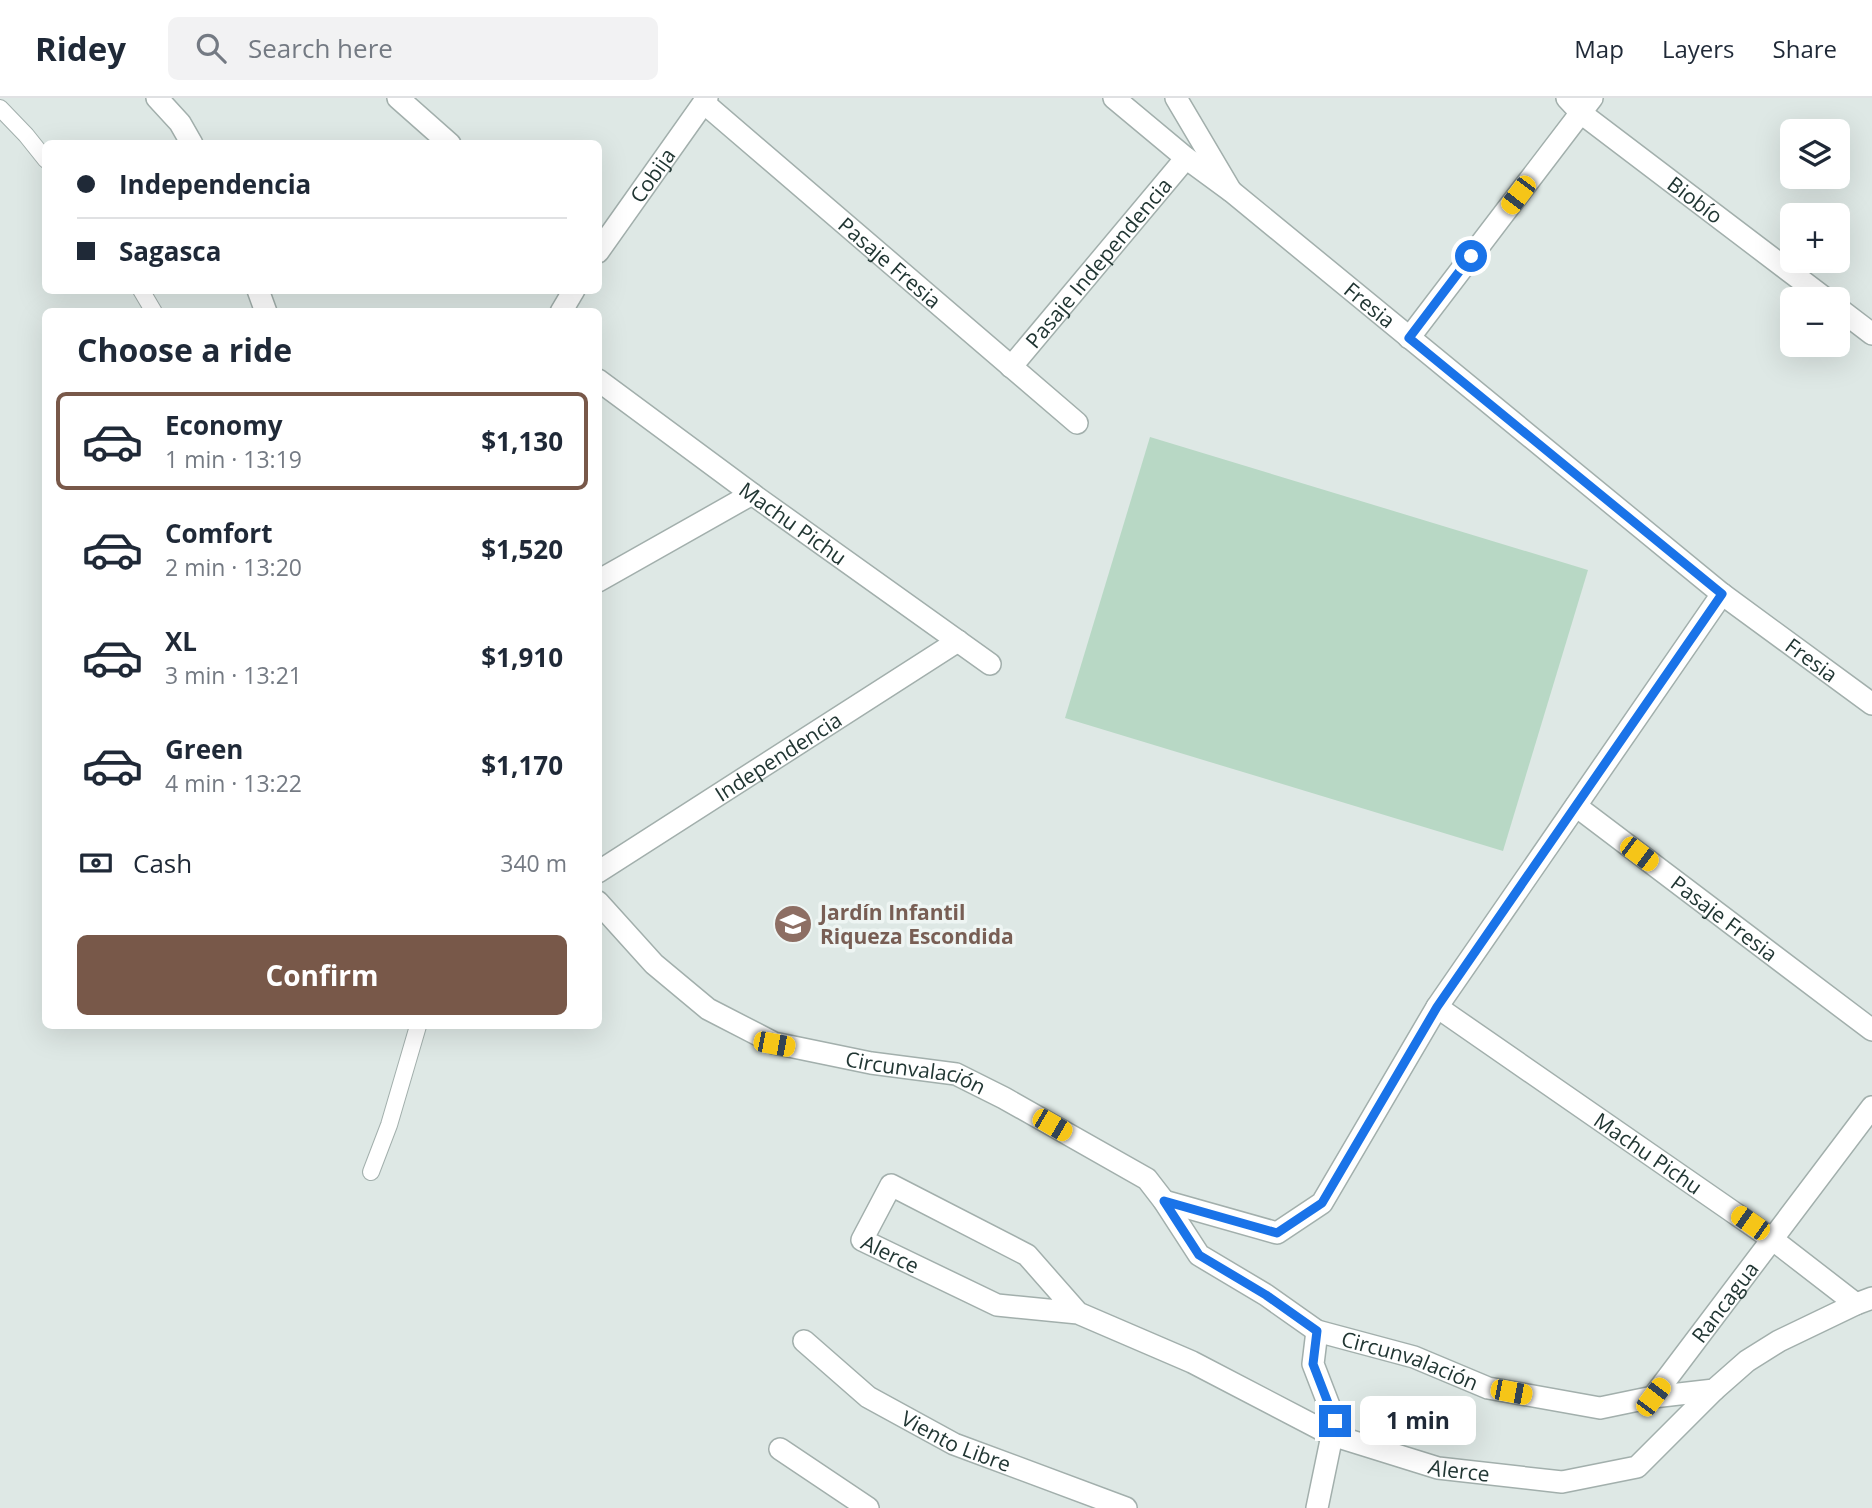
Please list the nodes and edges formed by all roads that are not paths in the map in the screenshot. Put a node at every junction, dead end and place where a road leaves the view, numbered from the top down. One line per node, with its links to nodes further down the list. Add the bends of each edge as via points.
1 (157, 98): 8 (street)
2 (398, 98): 9 (street)
3 (1114, 98): 11 (street, Fresia)
4 (1176, 98): 12 (street, Fresia)
5 (705, 101): 13 (street, Cobija); 18 (street, Pasaje Fresia)
6 (1580, 103): 14 (street, Biobío); 17 (street)
7 (0, 108): 10 (lane)
8 (190, 140)
9 (445, 140)
10 (42, 155)
11 (1186, 158): 12 (street, Fresia); 18 (street, Pasaje Independencia)
12 (1231, 191): 17 (street, Fresia)
13 (602, 246)
14 (1811, 287)
15 (1850, 317): 16 (street)
16 (1872, 334)
17 (1409, 338): 23 (street, Fresia)
18 (1011, 367): 20 (street, Pasaje Fresia)
19 (602, 383): 21 (street, Machu Pichu)
20 (1077, 423)
21 (752, 494): 22 (street); 24 (street, Machu Pichu)
22 (602, 579)
23 (1722, 594): 26 (street, Fresia); 27 (street)
24 (958, 641): 25 (street, Machu Pichu); 28 (street, Independencia)
25 (990, 664)
26 (1872, 704)
27 (1576, 806): 30 (street); 32 (street, Pasaje Fresia)
28 (602, 869)
29 (602, 907): 35 (street, Circunvalación, via 653,964 708,1009 774,1044 956,1074 1147,1179)
30 (1437, 1007): 35 (street, via 1322,1203 1277,1233); 36 (street, Machu Pichu)
31 (417, 1029): 34 (lane)
32 (1872, 1030)
33 (1872, 1107): 36 (street, Rancagua)
34 (371, 1172)
35 (1164, 1201): 39 (street, Circunvalación, via 1199,1255)
36 (1772, 1239): 37 (street, Machu Pichu); 42 (street, Rancagua)
37 (1864, 1301): 41 (street, via 1779,1341)
38 (1078, 1313): 38 (street, Alerce, via 997,1305 862,1240 891,1185 1027,1255); 43 (street, Alerce, via 1192,1362)
39 (1317, 1331): 42 (street, Circunvalación, via 1414,1357 1488,1388 1600,1408); 43 (street, via 1313,1364 1335,1421)
40 (804, 1341): 46 (street, Viento Libre, via 868,1397 954,1444)
41 (1714, 1390): 42 (street, Circunvalación); 43 (street, Alerce, via 1637,1467 1562,1482 1438,1468)
42 (1653, 1397)
43 (1332, 1435): 47 (street)
44 (780, 1449): 45 (street)
45 (868, 1508)
46 (1126, 1508)
47 (1317, 1508)

